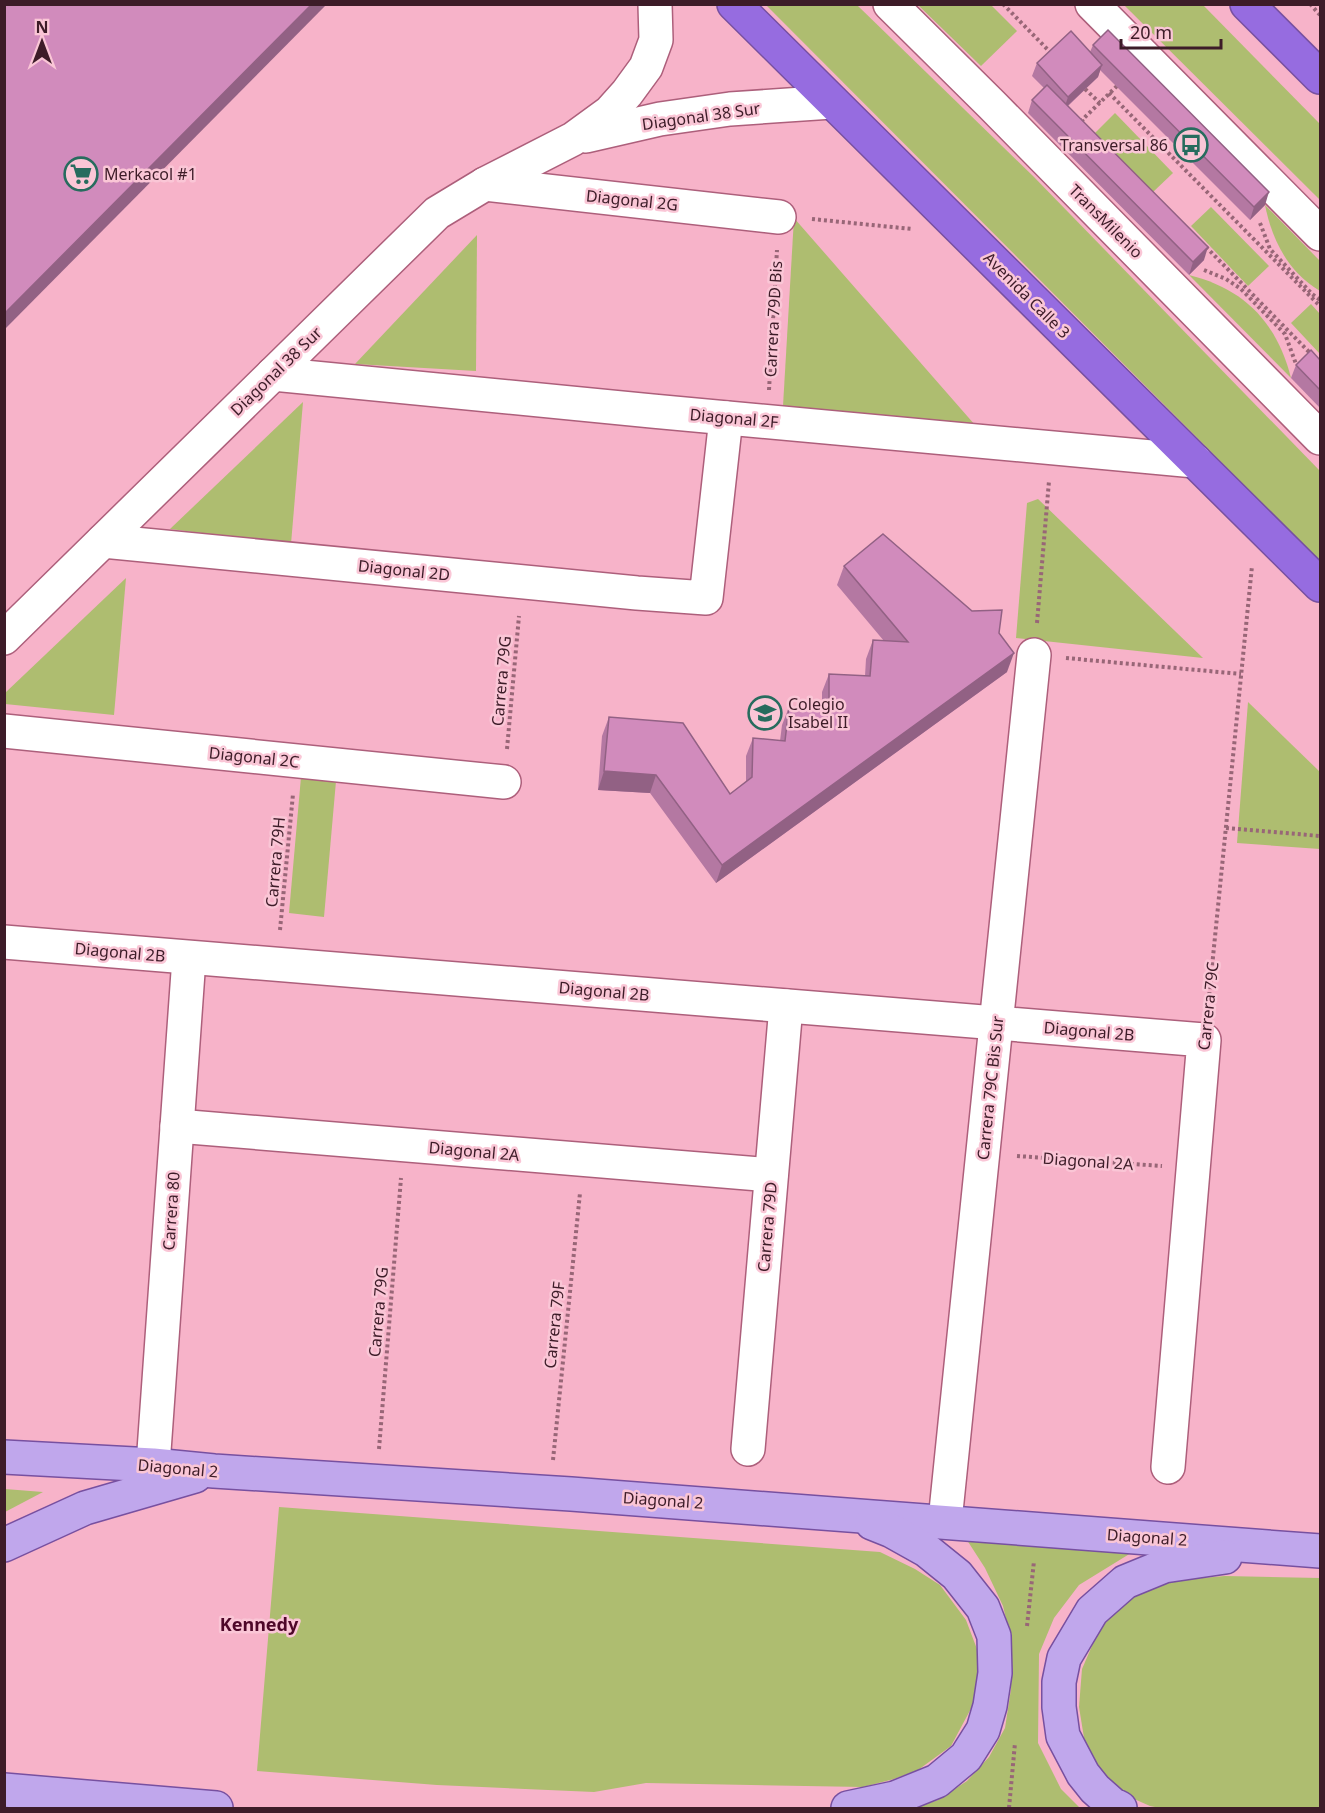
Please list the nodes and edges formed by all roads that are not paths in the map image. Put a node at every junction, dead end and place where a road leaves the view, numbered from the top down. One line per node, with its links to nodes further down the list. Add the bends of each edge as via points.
1 (655, 4): 8 (street, Diagonal 38 Sur, via 656,40 646,67 610,112)
2 (734, 4): 7 (highway, Avenida Calle 3)
3 (890, 4): 14 (street, TransMilenio)
4 (1092, 4): 11 (street)
5 (1247, 4): 6 (highway)
6 (1320, 78)
7 (832, 102): 8 (street, Diagonal 38 Sur, via 729,109 660,119); 15 (highway, Avenida Calle 3)
8 (573, 139): 9 (street, Diagonal 38 Sur)
9 (485, 184): 10 (street, Diagonal 2G); 12 (street, Diagonal 38 Sur, via 437,213)
10 (779, 217)
11 (1320, 234)
12 (273, 374): 13 (street, Diagonal 2F); 16 (street, Diagonal 38 Sur)
13 (726, 418): 15 (street, Diagonal 2F); 16 (street, Diagonal 2D, via 706,598)
14 (1320, 438)
15 (1195, 461): 17 (highway, Avenida Calle 3)
16 (103, 541): 18 (street, Diagonal 38 Sur)
17 (1320, 585)
18 (4, 638)
19 (1034, 655): 25 (street, Carrera 79C Bis Sur)
20 (4, 731): 21 (street, Diagonal 2C)
21 (504, 782)
22 (4, 942): 23 (street, Diagonal 2B)
23 (189, 957): 24 (street, Diagonal 2B); 27 (street, Carrera 80)
24 (786, 1006): 25 (street, Diagonal 2B); 28 (street, Carrera 79D)
25 (996, 1023): 26 (street, Diagonal 2B); 35 (street, Carrera 79C Bis Sur)
26 (1204, 1040): 32 (street, Carrera 79C)
27 (177, 1126): 28 (street, Diagonal 2A); 31 (street, Carrera 80)
28 (771, 1175): 29 (street, Carrera 79D)
29 (748, 1449)
30 (4, 1457): 31 (main road, Diagonal 2)
31 (153, 1465): 33 (main road, Diagonal 2)
32 (1168, 1467)
33 (214, 1471): 34 (main road, Diagonal 2); 36 (main road, via 85,1508)
34 (849, 1514): 35 (main road, Diagonal 2); 41 (main road, via 926,1550 957,1575 983,1608 994,1636 994,1673 983,1730 966,1756 937,1781 895,1798)
35 (945, 1521): 37 (main road, Diagonal 2)
36 (4, 1545)
37 (1311, 1550): 42 (main road, via 1164,1566 1125,1582 1092,1611 1064,1658 1059,1683 1063,1736 1083,1774)
38 (4, 1790): 39 (main road)
39 (146, 1807): 40 (main road)
40 (216, 1809)
41 (848, 1809)
42 (1120, 1809)

